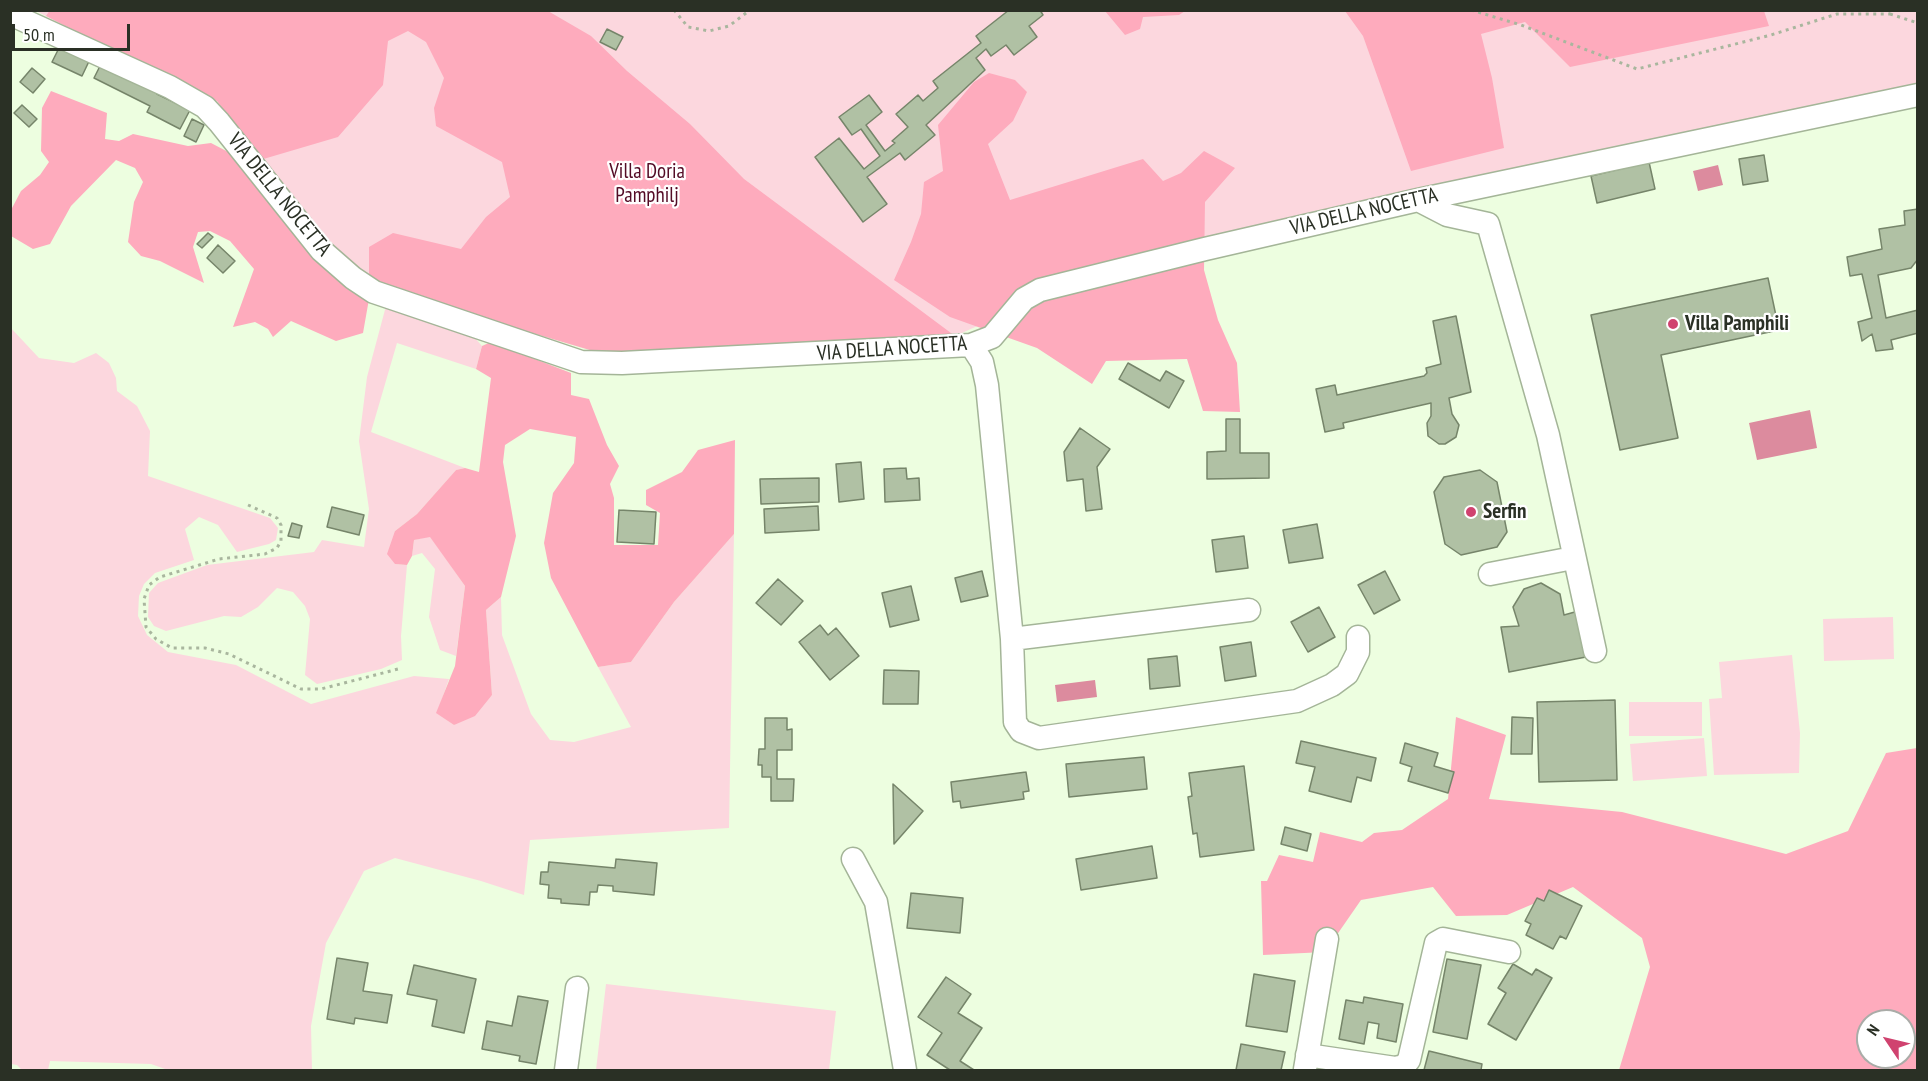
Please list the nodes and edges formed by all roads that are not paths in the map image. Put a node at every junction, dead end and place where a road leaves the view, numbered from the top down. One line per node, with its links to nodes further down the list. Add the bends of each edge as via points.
1 (10, 14): 4 (street, VIA DELLA NOCETTA, via 205,107 311,240 374,292 580,362 634,363)
2 (1917, 95): 3 (street, VIA DELLA NOCETTA)
3 (1418, 200): 4 (street, VIA DELLA NOCETTA, via 1040,290 1024,299 992,337); 5 (street, via 1447,215 1488,224 1548,435)
4 (971, 345): 9 (street, via 987,385)
5 (1573, 558): 6 (street); 10 (street)
6 (1490, 574)
7 (1249, 610): 9 (street)
8 (1358, 637): 9 (street, via 1358,652 1347,674 1297,701 1039,738 1025,734 1015,722)
9 (1012, 639)
10 (1595, 651)
11 (853, 859): 17 (street, via 876,902)
12 (1327, 939): 15 (street)
13 (1509, 952): 15 (street, via 1443,939 1436,943 1409,1060 1404,1066)
14 (577, 988): 16 (street)
15 (1306, 1063)
16 (566, 1071)
17 (905, 1071)

